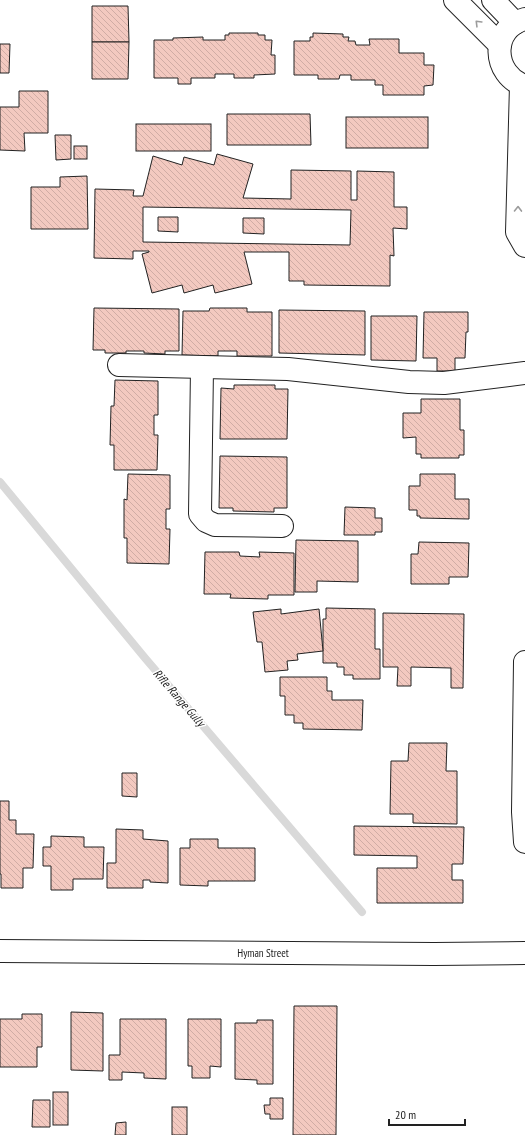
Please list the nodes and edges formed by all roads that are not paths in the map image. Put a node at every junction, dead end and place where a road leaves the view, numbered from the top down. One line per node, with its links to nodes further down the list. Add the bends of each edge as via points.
1 (455, 0): 4 (street, one-way to 1)
2 (494, 0): 3 (street)
3 (520, 15): 4 (street, via 503,36)
4 (500, 45): 5 (street, via 504,68 512,80)
5 (523, 85): 6 (street, one-way to 5, via 517,232)
6 (525, 246)
7 (119, 365): 8 (street)
8 (202, 368): 9 (street, via 288,369 409,382 444,383); 10 (street, via 200,514 215,525)
9 (525, 373)
10 (282, 526)
11 (525, 662): 12 (street)
12 (525, 842)
13 (0, 951): 14 (street, Hyman Street)
14 (525, 953)

